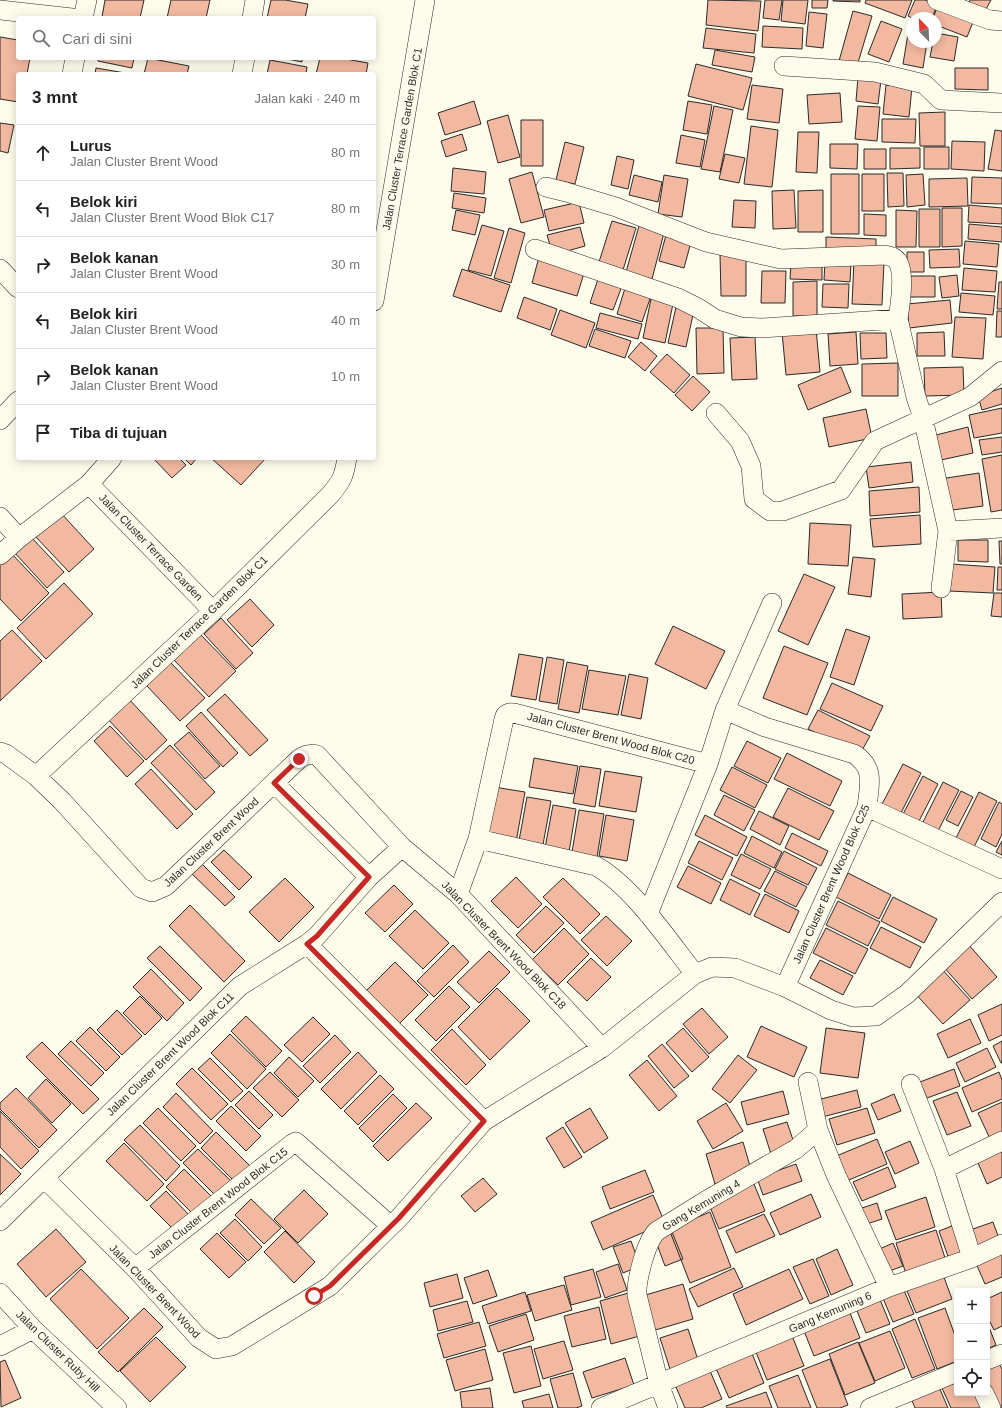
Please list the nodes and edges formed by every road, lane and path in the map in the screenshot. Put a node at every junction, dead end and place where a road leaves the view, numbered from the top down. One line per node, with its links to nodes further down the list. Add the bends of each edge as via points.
1 (87, 0): 7 (street)
2 (255, 0): 8 (street)
3 (425, 0): 20 (street, Jalan Cluster Terrace Garden Blok C1)
4 (937, 0): 9 (street, via 990,20)
5 (0, 10): 6 (street)
6 (54, 16)
7 (83, 16)
8 (252, 16)
9 (1002, 21)
10 (75, 60): 13 (street)
11 (245, 60): 14 (street)
12 (784, 66): 15 (street, via 875,72 924,84 941,100)
13 (72, 72)
14 (242, 72)
15 (1002, 103)
16 (546, 187): 21 (street, via 616,207 706,242 781,259 884,255 893,257 901,270 902,299)
17 (535, 249): 21 (street, via 678,298 715,319 741,327)
18 (0, 269): 19 (street)
19 (16, 286)
20 (376, 289)
21 (898, 319): 25 (street)
22 (1002, 371): 25 (street, via 970,397)
23 (16, 403): 26 (street)
24 (716, 413): 25 (street, via 740,441 751,466 754,499 770,511 783,511 841,490 875,441)
25 (923, 418): 32 (street)
26 (0, 420)
27 (110, 460): 29 (street)
28 (347, 460): 37 (street, Jalan Cluster Terrace Garden Blok C1, via 341,482 334,491)
29 (89, 484): 33 (street); 37 (street, Jalan Cluster Terrace Garden)
30 (0, 516): 33 (street)
31 (1002, 528): 32 (street)
32 (948, 531): 35 (street)
33 (19, 538): 34 (street)
34 (0, 555)
35 (941, 588)
36 (772, 603): 38 (street, Jalan Cluster Brent Wood Blok C20)
37 (213, 611): 41 (street, Jalan Cluster Terrace Garden Blok C1)
38 (724, 710): 40 (street, Jalan Cluster Brent Wood Blok C20); 43 (street, Jalan Cluster Brent Wood Blok C25, via 765,727 860,758 871,777)
39 (0, 752): 41 (street, Jalan Cluster Brent Wood)
40 (708, 764): 44 (street, Jalan Cluster Brent Wood Blok C20, via 514,713 506,715); 50 (street, Jalan Cluster Brent Wood Blok C20)
41 (36, 776): 42 (street, Jalan Cluster Brent Wood, via 141,888 152,892 166,886)
42 (274, 783): 45 (street, Jalan Cluster Brent Wood, via 304,756 317,755); 47 (street)
43 (867, 807): 46 (street); 53 (street, Jalan Cluster Brent Wood Blok C25)
44 (478, 839): 48 (street); 50 (street, via 596,866 622,886)
45 (402, 847): 47 (street); 48 (street, Jalan Cluster Brent Wood Blok C18)
46 (1002, 869)
47 (369, 877): 51 (street)
48 (458, 894): 54 (street, Jalan Cluster Brent Wood Blok C18)
49 (1002, 902): 53 (street, Jalan Cluster Brent Wood, via 907,994 876,1016 853,1017 831,1010)
50 (648, 914): 52 (street)
51 (307, 944): 57 (street); 61 (street, Jalan Cluster Brent Wood Blok C11, via 240,986)
52 (695, 974): 53 (street, Jalan Cluster Brent Wood, via 712,967 735,968); 54 (street, Jalan Cluster Brent Wood)
53 (785, 987)
54 (602, 1048): 57 (street, Jalan Cluster Brent Wood)
55 (808, 1082): 58 (street)
56 (911, 1084): 60 (street)
57 (484, 1121): 63 (street, Jalan Cluster Brent Wood)
58 (818, 1130): 67 (street, via 836,1175); 74 (street, Gang Kemuning 4, via 796,1149 707,1200 653,1235 639,1273 637,1295)
59 (1002, 1141): 60 (street)
60 (944, 1169): 65 (street)
61 (44, 1178): 62 (street); 66 (street, Jalan Cluster Brent Wood)
62 (0, 1221)
63 (391, 1226): 66 (street, Jalan Cluster Brent Wood Blok C15, via 296,1142); 66 (street, Jalan Cluster Brent Wood, via 330,1286 232,1346 216,1349 200,1338)
64 (1002, 1244): 65 (street, Gang Kemuning 6)
65 (972, 1258): 67 (street, Gang Kemuning 6)
66 (135, 1268)
67 (889, 1287): 74 (street, Gang Kemuning 6)
68 (0, 1293): 69 (street, Jalan Cluster Ruby Hill)
69 (33, 1329): 70 (street); 76 (street, Jalan Cluster Ruby Hill)
70 (0, 1346)
71 (1002, 1354): 72 (street)
72 (990, 1359)
73 (954, 1373): 79 (street)
74 (659, 1384): 77 (street, Gang Kemuning 6); 78 (street, Gang Kemuning 4)
75 (985, 1396): 80 (street)
76 (117, 1408)
77 (601, 1408)
78 (668, 1408)
79 (870, 1408)
80 (991, 1408)

